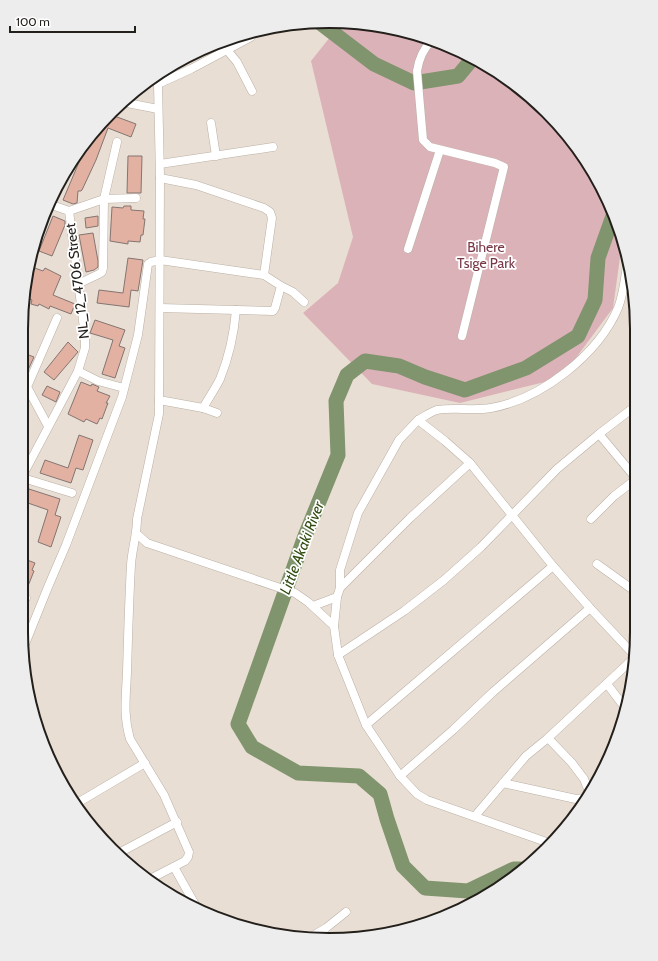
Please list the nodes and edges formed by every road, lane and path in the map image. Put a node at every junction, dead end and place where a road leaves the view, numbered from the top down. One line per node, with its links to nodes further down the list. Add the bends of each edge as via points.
1 (247, 39): 3 (street)
2 (427, 44): 12 (street, via 417,71 423,140 430,147)
3 (227, 50): 4 (street, via 190,70); 6 (street, via 237,62)
4 (164, 78)
5 (156, 83): 8 (street)
6 (252, 91)
7 (130, 104): 8 (street)
8 (158, 109): 14 (street)
9 (211, 123): 13 (street)
10 (117, 142): 17 (street)
11 (273, 147): 13 (street)
12 (440, 150): 20 (street); 30 (street, via 504,167)
13 (216, 156): 14 (street)
14 (160, 164): 15 (street)
15 (160, 178): 21 (street); 22 (street, via 196,185 270,212 272,218)
16 (136, 198): 17 (street)
17 (104, 199): 19 (street); 24 (street, via 102,272)
18 (55, 206): 19 (street, NL_12_4706 Street)
19 (69, 211): 24 (street, NL_12_4706 Street)
20 (408, 249)
21 (160, 260): 22 (street); 27 (street); 33 (street, via 148,264 146,270 138,334)
22 (264, 275): 25 (street)
23 (625, 276): 39 (street, via 620,300 613,316 600,337 568,372 541,390 509,404 475,410 438,410)
24 (78, 284): 31 (street, NL_12_4706 Street, via 85,348)
25 (281, 286): 26 (street); 28 (street, via 274,310)
26 (304, 302)
27 (160, 308): 28 (street); 35 (street)
28 (236, 310): 36 (street, via 234,337 225,365)
29 (57, 318): 32 (street)
30 (462, 336)
31 (78, 371): 33 (street, via 98,381); 40 (street, NL_12_4706 Street)
32 (28, 376)
33 (124, 388): 59 (street, via 66,545)
34 (28, 392): 40 (street)
35 (159, 400): 36 (street); 50 (street, via 159,419 137,519)
36 (203, 408): 38 (street)
37 (630, 410): 41 (street)
38 (217, 413)
39 (418, 420): 42 (street); 53 (street, via 399,440 358,513 340,570)
40 (48, 426): 43 (street, NL_12_4706 Street)
41 (599, 434): 44 (street); 48 (street, via 557,469)
42 (470, 463): 48 (street); 53 (street)
43 (28, 465)
44 (630, 471)
45 (28, 479): 47 (street)
46 (630, 483): 49 (street)
47 (72, 493)
48 (512, 516): 52 (street); 61 (street, via 444,580 404,611)
49 (591, 520)
50 (137, 534): 56 (street, via 147,543 295,594); 67 (street, via 131,562 124,703 130,739)
51 (597, 564): 54 (street)
52 (553, 566): 57 (street); 65 (street)
53 (340, 588): 55 (street)
54 (630, 588)
55 (337, 597): 56 (street); 58 (street)
56 (313, 606): 58 (street)
57 (590, 608): 60 (street); 68 (street)
58 (334, 626): 61 (street)
59 (28, 636)
60 (629, 651)
61 (338, 655): 65 (street)
62 (628, 663): 63 (street)
63 (607, 684): 64 (street); 66 (street)
64 (622, 702)
65 (366, 725): 68 (street)
66 (548, 738): 69 (street, via 526,756); 70 (street, via 572,763)
67 (145, 763): 72 (street); 74 (street)
68 (400, 776): 73 (street, via 417,794 427,800)
69 (503, 783): 71 (street); 73 (street)
70 (587, 787)
71 (579, 799)
72 (80, 801)
73 (475, 816): 75 (street)
74 (177, 822): 76 (street); 77 (street, via 189,852 185,861)
75 (545, 841)
76 (123, 851)
77 (174, 867): 78 (street); 79 (street)
78 (154, 877)
79 (193, 900)
80 (346, 912): 81 (street)
81 (319, 932)

